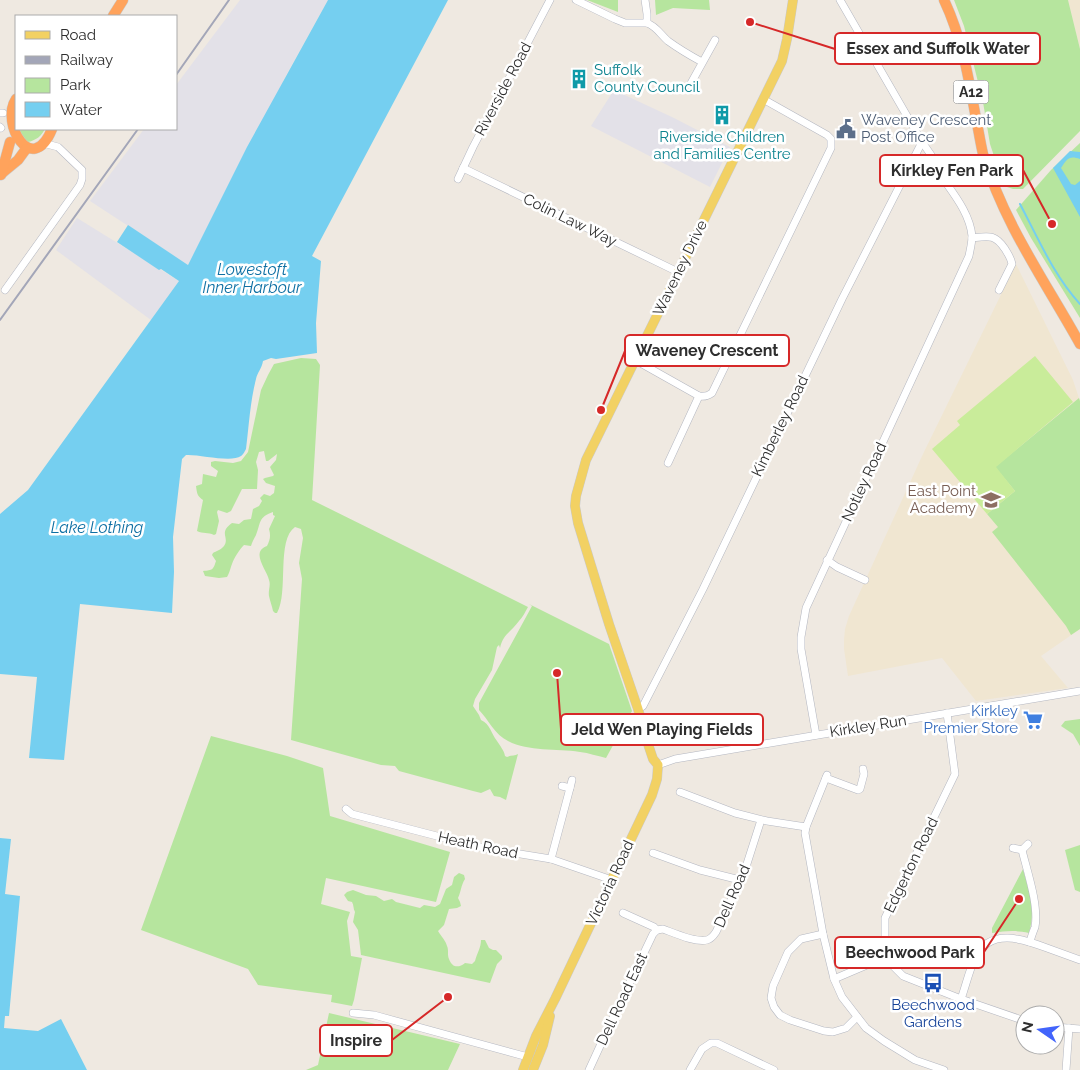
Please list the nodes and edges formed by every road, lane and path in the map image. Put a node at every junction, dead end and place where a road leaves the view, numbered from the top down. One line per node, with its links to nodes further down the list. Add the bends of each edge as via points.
1 (123, 0): 8 (highway)
2 (550, 0): 24 (street, Riverside Road)
3 (576, 0): 9 (street, via 626,23)
4 (645, 0): 9 (street)
5 (793, 0): 13 (main road, Waveney Drive, via 784,54)
6 (840, 0): 20 (street)
7 (944, 0): 31 (highway, A12, via 963,53 983,153 999,200)
8 (114, 15)
9 (647, 23): 11 (street, via 683,52)
10 (715, 40): 11 (street)
11 (702, 62): 12 (street)
12 (690, 85)
13 (762, 99): 28 (main road, Waveney Drive); 33 (street, via 827,135 831,139 831,148 712,393)
14 (15, 100): 15 (highway)
15 (1, 113): 16 (highway)
16 (1, 128): 19 (highway)
17 (52, 130): 21 (highway)
18 (52, 130): 22 (street)
19 (10, 142): 23 (highway); 25 (highway)
20 (922, 142): 27 (street, via 963,208); 38 (street, Kimberley Road, via 842,299 703,589 643,706)
21 (43, 143): 22 (street); 23 (highway)
22 (58, 147): 29 (street, via 82,170 80,185)
23 (26, 149): 25 (highway)
24 (463, 168): 26 (street, Riverside Road); 28 (street, Colin Law Way)
25 (0, 175)
26 (458, 179)
27 (972, 238): 30 (street, via 995,238 1011,260); 35 (street, Notley Road, via 970,256)
28 (678, 272): 32 (main road, Waveney Drive)
29 (5, 290)
30 (999, 290)
31 (1080, 344)
32 (635, 360): 33 (street); 38 (main road, Waveney Drive, via 586,460 575,506 609,624)
33 (699, 396): 34 (street)
34 (668, 463)
35 (827, 560): 36 (street); 40 (street, Notley Road, via 806,608 801,637)
36 (865, 580)
37 (1080, 691): 39 (street, Kirkley Run)
38 (638, 709): 41 (main road, Waveney Drive)
39 (947, 713): 40 (street, Kirkley Run); 61 (street, Edgerton Road, via 955,774 885,918)
40 (816, 735): 41 (street, Kirkley Run, via 675,759)
41 (658, 765): 55 (main road, Victoria Road, via 652,795)
42 (864, 768): 49 (street, via 858,790 827,776)
43 (572, 780): 45 (street)
44 (562, 786): 45 (street)
45 (570, 788): 54 (street)
46 (680, 792): 48 (street)
47 (346, 809): 54 (street, Heath Road, via 352,814 483,848)
48 (762, 820): 49 (street); 56 (street, Dell Road)
49 (806, 827): 59 (street)
50 (1028, 844): 52 (street)
51 (1013, 848): 52 (street)
52 (1022, 850): 60 (street, via 1035,907 1035,925)
53 (653, 853): 56 (street)
54 (551, 860): 55 (street, Heath Road)
55 (612, 880): 64 (main road, Victoria Road)
56 (740, 880): 58 (street, Dell Road, via 711,938 697,940)
57 (623, 913): 58 (street, Dell Road)
58 (657, 930): 75 (street, Dell Road East)
59 (822, 934): 63 (street); 67 (street, via 800,939 788,952 772,986 774,1007 790,1020 824,1031 846,1028)
60 (1030, 942): 62 (street); 65 (street, via 1004,938 993,940 982,948 975,957)
61 (888, 956): 63 (street); 65 (street, Edgerton Road, via 903,976)
62 (1080, 960)
63 (834, 979): 67 (street)
64 (555, 999): 72 (main road, Victoria Road); 74 (main road, Victoria Road, via 544,1045)
65 (961, 999): 68 (street, Edgerton Road)
66 (352, 1013): 72 (street, via 374,1015)
67 (857, 1018): 78 (street, via 884,1042 915,1060)
68 (1015, 1018)
69 (1065, 1028): 70 (street)
70 (1069, 1028): 71 (street); 79 (street)
71 (1080, 1029)
72 (528, 1057): 73 (main road, Victoria Road)
73 (523, 1070)
74 (533, 1070)
75 (589, 1070)
76 (690, 1070): 77 (street, via 702,1049 711,1042)
77 (774, 1070)
78 (944, 1070)
79 (1066, 1070)

